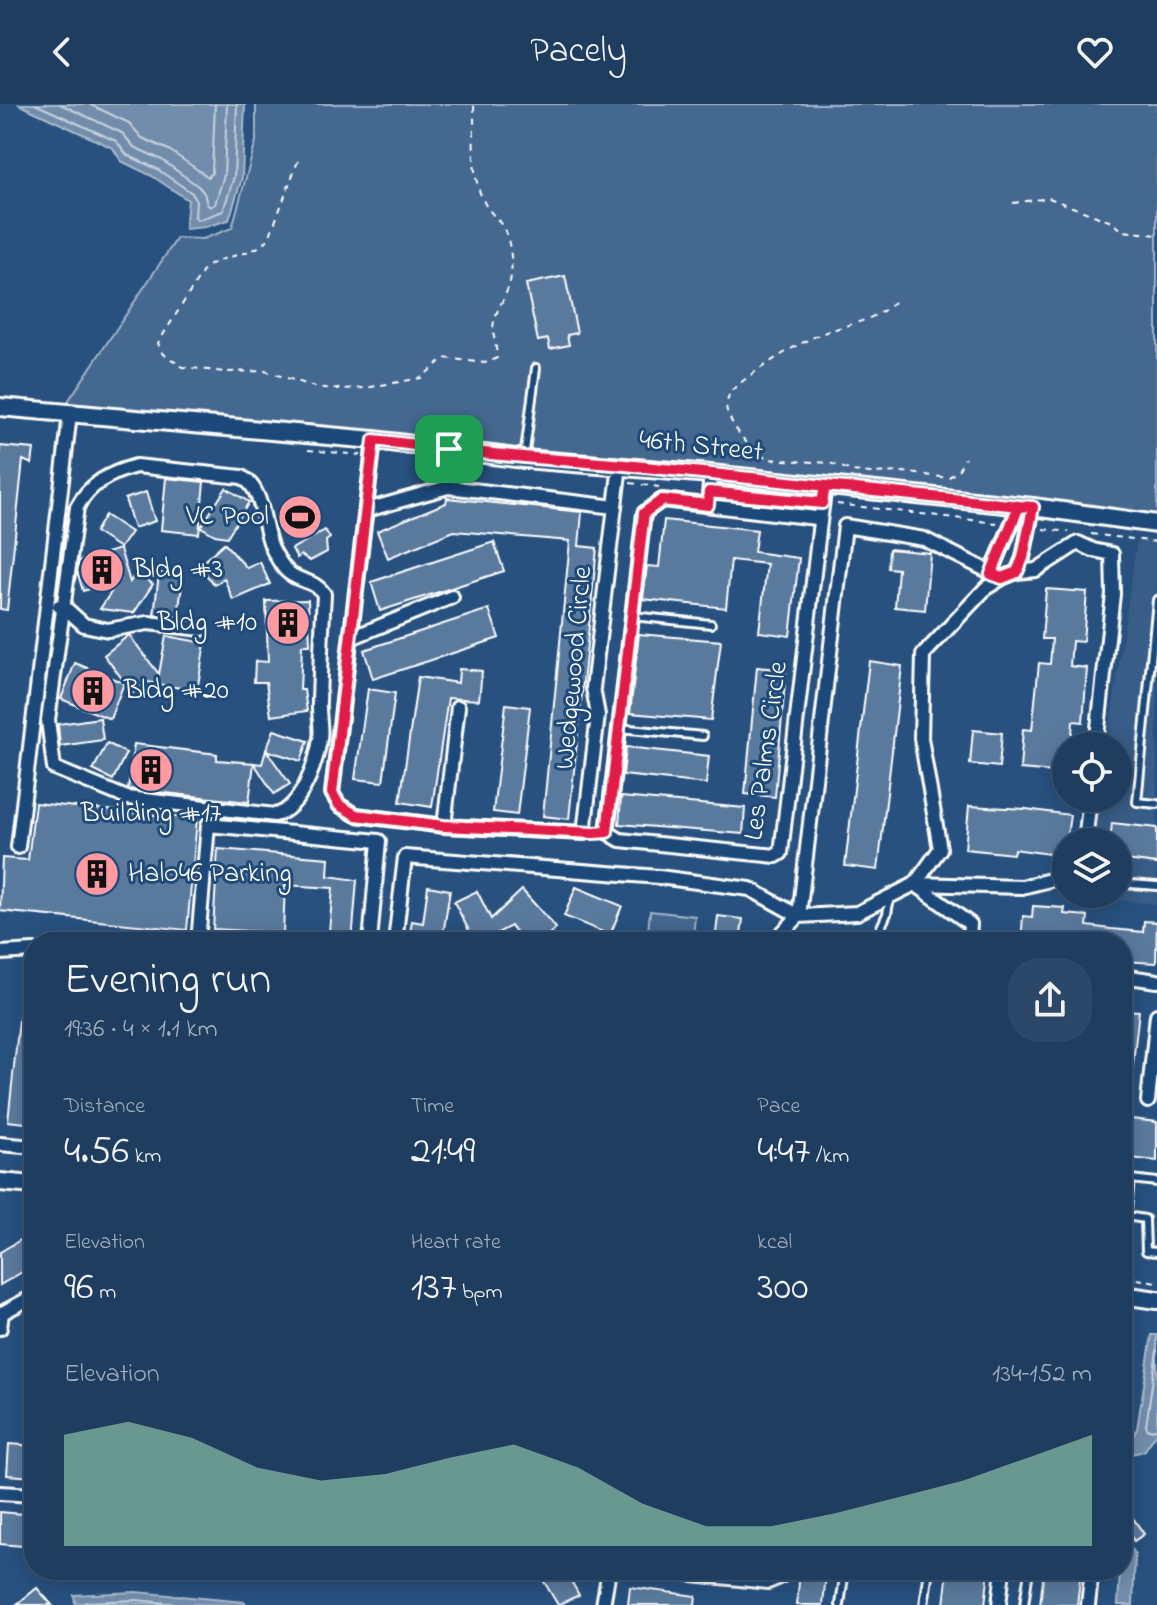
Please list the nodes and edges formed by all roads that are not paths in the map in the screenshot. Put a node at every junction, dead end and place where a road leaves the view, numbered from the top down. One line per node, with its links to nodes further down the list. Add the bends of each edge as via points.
1 (536, 368): 5 (lane)
2 (0, 407): 3 (street, 46th Street)
3 (70, 414): 4 (street, 46th Street); 19 (street)
4 (374, 440): 5 (street, 46th Street); 12 (street)
5 (524, 459): 6 (street, 46th Street)
6 (620, 465): 7 (street, 46th Street); 10 (street, Wedgewood Circle)
7 (711, 474): 8 (street, 46th Street); 9 (street)
8 (824, 494): 11 (street, 46th Street); 13 (street, Les Palms Circle)
9 (708, 505): 13 (street); 21 (street, via 662,500 644,513)
10 (615, 507): 12 (street, via 448,487); 32 (street, Wedgewood Circle, via 593,688 598,715)
11 (1026, 507): 14 (street, 46th Street); 15 (street, via 1023,558); 16 (street)
12 (367, 510): 24 (street)
13 (820, 522): 31 (street, Les Palms Circle, via 781,853 620,840)
14 (1157, 524)
15 (1017, 572): 16 (street); 27 (street, via 1036,570 1078,543 1112,554 1113,594)
16 (992, 574): 35 (street, via 986,588 923,655 921,738 940,849); 39 (street, via 924,539 845,526)
17 (452, 597): 24 (street)
18 (1157, 600): 29 (lane, via 1137,802)
19 (46, 605): 20 (street); 33 (street)
20 (63, 606): 20 (street, via 77,507 95,483 136,466 249,481 279,561 324,594 321,735 297,802 275,815 127,798 54,768 48,720); 23 (street, via 84,625 108,630 148,623)
21 (632, 616): 22 (lane); 26 (street)
22 (711, 624)
23 (202, 629)
24 (351, 638): 30 (street, via 332,793 339,805 356,815)
25 (458, 707): 30 (street)
26 (619, 728): 28 (lane); 31 (street)
27 (1098, 732)
28 (703, 736)
29 (1157, 804)
30 (444, 826): 32 (street)
31 (607, 832): 32 (street)
32 (584, 833)
33 (18, 847)
34 (1052, 880): 35 (street, via 1022,887)
35 (915, 884): 38 (street); 45 (street, via 970,924)
36 (1132, 884): 37 (lane)
37 (1157, 886)
38 (890, 897): 39 (street, via 857,913); 44 (lane)
39 (799, 916): 42 (street, via 750,889 405,857); 43 (street)
40 (199, 932): 41 (street, via 208,825 379,841)
41 (371, 932)
42 (396, 932)
43 (786, 932)
44 (879, 932)
45 (970, 932)
46 (24, 952): 47 (street)
47 (0, 953)
48 (1132, 977): 49 (street)
49 (1157, 981)
50 (1157, 1015): 51 (street)
51 (1148, 1101)
52 (0, 1144): 53 (street)
53 (24, 1146)
54 (1132, 1180): 56 (lane)
55 (0, 1182): 57 (street)
56 (1157, 1182)
57 (24, 1184)
58 (1132, 1217): 59 (lane, via 1145,1219 1146,1251)
59 (1157, 1252)
60 (1132, 1297): 61 (street)
61 (1157, 1300)
62 (24, 1301): 63 (street, via 2,1313)
63 (0, 1328)
64 (0, 1493): 65 (street)
65 (24, 1494)
66 (607, 1580): 74 (street)
67 (749, 1580): 68 (street)
68 (773, 1580)
69 (844, 1580): 75 (lane)
70 (928, 1580): 76 (lane)
71 (1002, 1580): 77 (street)
72 (1028, 1580): 78 (lane)
73 (1091, 1580): 79 (street)
74 (603, 1605)
75 (840, 1605)
76 (924, 1605)
77 (999, 1605)
78 (1024, 1605)
79 (1088, 1605)

